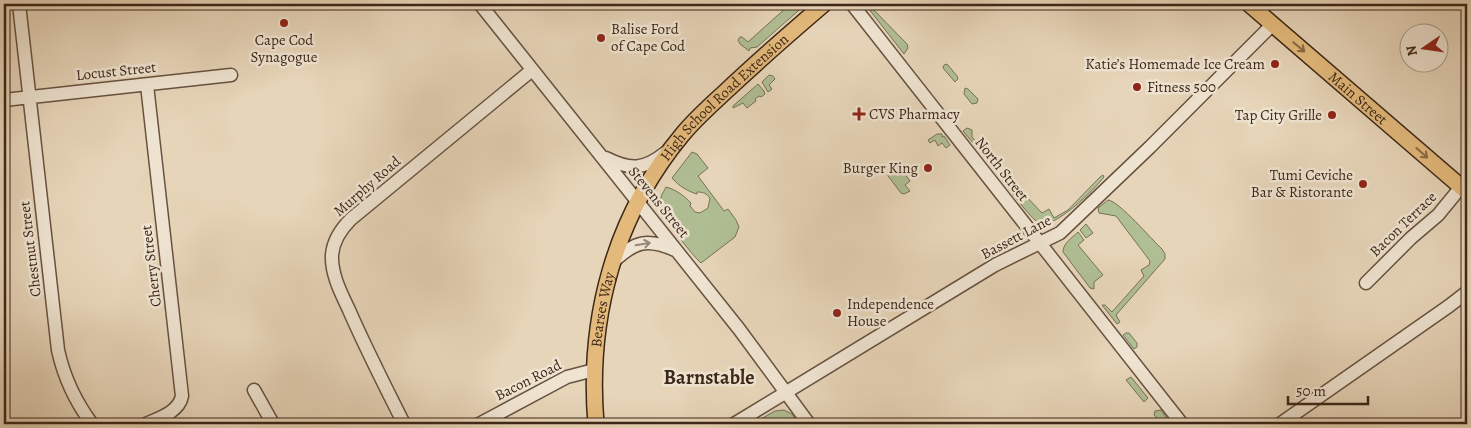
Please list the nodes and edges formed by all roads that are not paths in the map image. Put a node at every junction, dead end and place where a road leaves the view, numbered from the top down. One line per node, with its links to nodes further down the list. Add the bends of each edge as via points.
1 (19, 4): 10 (street, Chestnut Street)
2 (480, 4): 7 (street, Stevens Street)
3 (824, 4): 12 (main road, High School Road Extension, via 703,113)
4 (852, 4): 16 (street, North Street)
5 (1249, 4): 6 (main road, Main Street)
6 (1273, 24): 14 (main road, Main Street, one-way to 14); 16 (street, Bassett Lane, via 1066,228)
7 (532, 70): 13 (street, Stevens Street); 27 (street, Murphy Road, via 350,219 335,240 333,264 341,294)
8 (231, 75): 9 (street, Locust Street)
9 (147, 85): 10 (street, Locust Street); 25 (street, Cherry Street, via 182,396 174,410)
10 (29, 97): 11 (street, Locust Street); 24 (street, Chestnut Street, via 58,350 71,390)
11 (4, 100)
12 (671, 149): 13 (street, via 638,167 624,166); 15 (main road, High School Road Extension)
13 (602, 156): 15 (street, Stevens Street)
14 (1464, 190): 19 (street, Bacon Terrace)
15 (637, 201): 17 (street, Stevens Street); 18 (main road, Bearses Way)
16 (1039, 243): 23 (street, Bassett Lane, via 995,266); 32 (street, North Street)
17 (677, 250): 18 (street, one-way to 17, via 626,250 641,243 662,244); 23 (street, Stevens Street)
18 (613, 262): 21 (main road, Bearses Way, via 598,331)
19 (1366, 283)
20 (1467, 292): 33 (street)
21 (594, 370): 28 (street, Bacon Road, via 567,378); 29 (main road, Bearses Way)
22 (254, 390): 26 (street)
23 (786, 393): 30 (street, Bassett Lane); 31 (street, Stevens Street)
24 (92, 424)
25 (146, 424)
26 (273, 424)
27 (404, 424)
28 (479, 424)
29 (596, 424)
30 (734, 424)
31 (809, 424)
32 (1182, 424)
33 (1280, 424)

